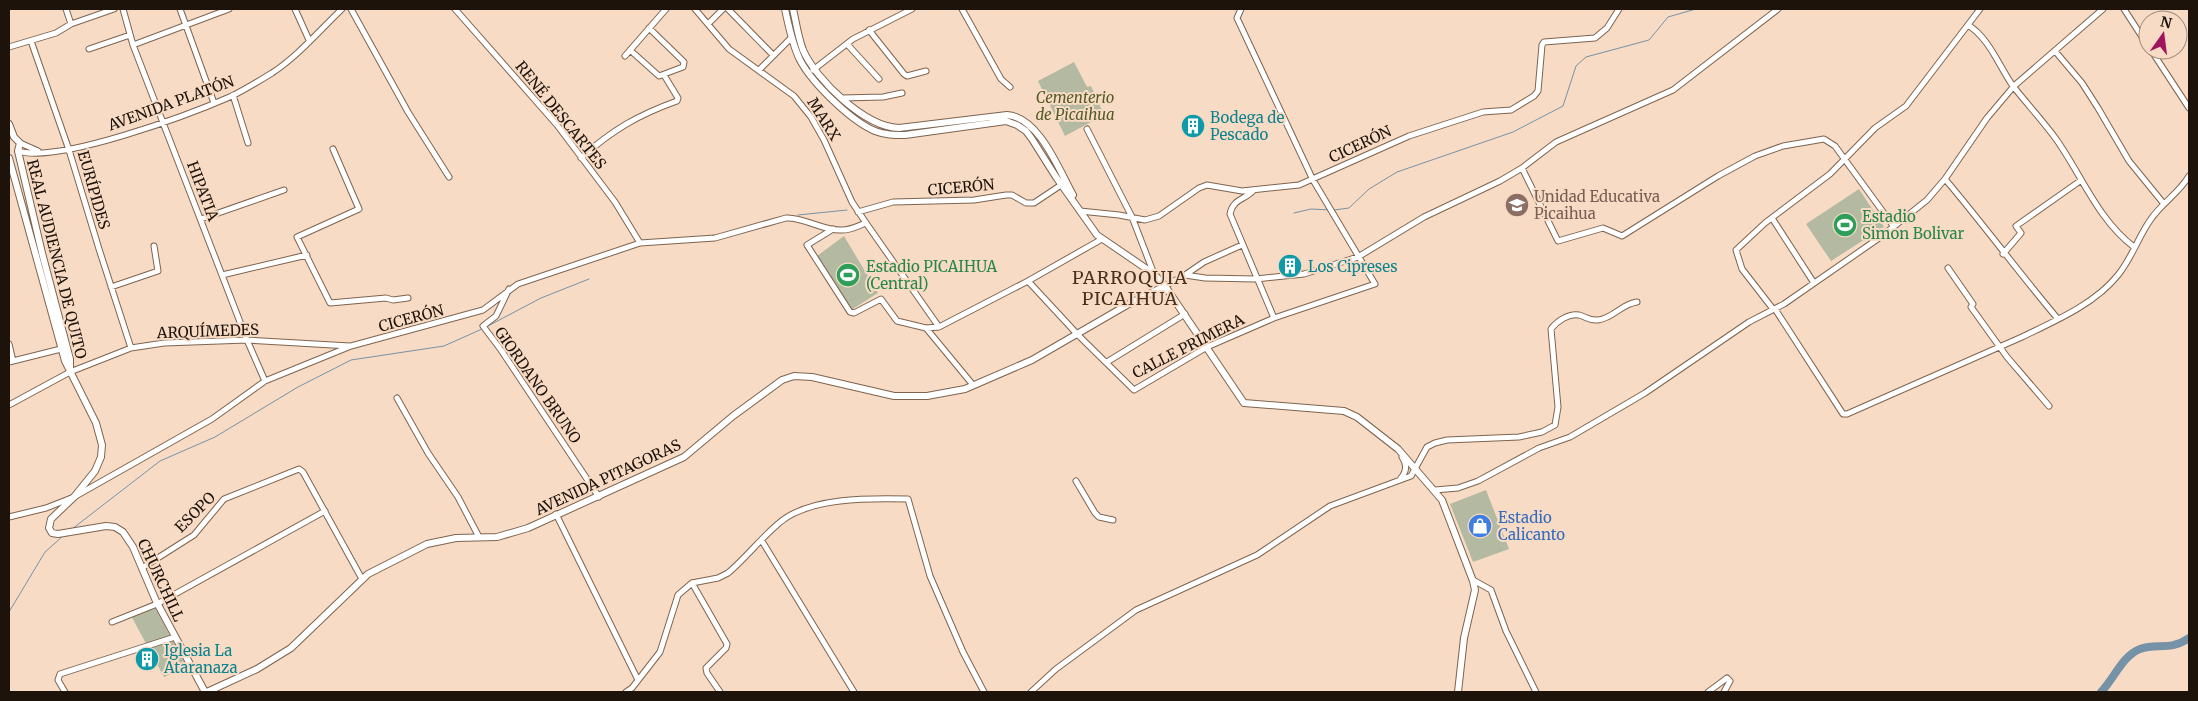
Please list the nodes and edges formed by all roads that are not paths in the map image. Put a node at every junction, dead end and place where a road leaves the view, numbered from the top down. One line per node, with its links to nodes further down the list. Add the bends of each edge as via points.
1 (66, 9): 24 (street)
2 (114, 9): 24 (street)
3 (123, 9): 31 (street, HIPATIA)
4 (180, 9): 25 (street)
5 (228, 9): 25 (street)
6 (295, 9): 33 (street)
7 (342, 9): 33 (street, AVENIDA PLATÓN)
8 (351, 9): 73 (street, via 408,112)
9 (455, 9): 69 (street, RENÉ DESCARTES, via 535,98)
10 (666, 9): 28 (street)
11 (695, 9): 26 (street, MARX)
12 (723, 9): 26 (street)
13 (728, 9): 41 (street)
14 (785, 9): 32 (main road)
15 (793, 9): 45 (main road, via 803,49)
16 (912, 9): 29 (street)
17 (962, 9): 51 (street, via 1001,79)
18 (1241, 9): 75 (street, via 1237,18)
19 (1619, 9): 75 (street, CICERÓN, via 1607,28 1595,38 1544,42 1538,91 1511,110 1483,112 1409,136)
20 (1778, 9): 71 (street, via 1681,85 1556,142)
21 (1980, 9): 27 (street)
22 (2103, 9): 40 (street)
23 (2124, 9): 30 (street)
24 (71, 24): 34 (street)
25 (186, 24): 36 (street); 55 (street)
26 (708, 24): 44 (street, MARX, via 729,49)
27 (1968, 25): 50 (street, via 1979,34); 70 (street, via 1915,98 1875,128)
28 (649, 28): 39 (street); 48 (street, via 684,62 683,67)
29 (869, 30): 35 (street); 46 (street, via 904,74)
30 (2138, 31)
31 (130, 35): 36 (street, HIPATIA); 38 (street)
32 (791, 38): 41 (street); 47 (main road)
33 (309, 40): 53 (street, AVENIDA PLATÓN, via 274,72)
34 (31, 41): 37 (street); 64 (street, EURÍPIDES)
35 (847, 44): 45 (street); 49 (street)
36 (133, 45): 57 (street, HIPATIA)
37 (9, 47)
38 (89, 49)
39 (630, 50): 42 (street); 48 (street, via 659,76)
40 (2055, 52): 50 (street); 80 (street, via 2087,91 2128,161)
41 (773, 55): 44 (street)
42 (625, 56)
43 (2157, 60): 56 (street)
44 (759, 70): 82 (street, MARX, via 794,96 812,117)
45 (814, 70): 47 (street); 54 (main road)
46 (926, 71)
47 (808, 74): 77 (main road, via 860,122 880,133 905,135 1006,121 1017,125 1032,139)
48 (664, 75): 69 (street, via 678,100 615,130)
49 (879, 79)
50 (2014, 86): 74 (street, via 1987,118); 76 (street, via 2056,139)
51 (1010, 88)
52 (902, 93): 54 (street)
53 (233, 95): 55 (street, AVENIDA PLATÓN); 62 (street)
54 (843, 98): 81 (main road, via 869,119 884,126 1007,115 1018,117 1040,138)
55 (214, 103): 57 (street, AVENIDA PLATÓN)
56 (2189, 108)
57 (163, 122): 64 (street, AVENIDA PLATÓN); 84 (street, HIPATIA)
58 (9, 124): 60 (main road)
59 (1087, 130): 83 (street)
60 (12, 137): 61 (main road)
61 (20, 143): 65 (main road); 66 (street, AVENIDA PLATÓN)
62 (248, 143)
63 (333, 149): 95 (street, via 359,209 297,237)
64 (69, 150): 66 (street, AVENIDA PLATÓN); 105 (street, EURÍPIDES)
65 (18, 151): 66 (street, AVENIDA PLATÓN); 67 (main road); 125 (main road, REAL AUDIENCIA DE QUITO, via 70,359)
66 (41, 152)
67 (9, 154)
68 (9, 158): 122 (main road, REAL AUDIENCIA DE QUITO)
69 (581, 158): 90 (street, RENÉ DESCARTES, via 620,209)
70 (1846, 160): 71 (street, via 1835,146 1824,139 1773,148 1718,176 1622,236 1603,228 1558,241); 85 (street); 87 (street)
71 (1522, 168): 96 (street, via 1424,218)
72 (2189, 176): 80 (street)
73 (449, 177)
74 (1945, 179): 87 (street, via 1927,200); 94 (street)
75 (1313, 180): 79 (street, CICERÓN, via 1299,186); 96 (street)
76 (2080, 181): 93 (street, via 2112,225); 94 (street, via 2016,226 2021,233)
77 (1061, 185): 81 (main road); 82 (street, CICERÓN, via 1034,203 1006,195 974,200 892,202)
78 (284, 190): 84 (street)
79 (1253, 190): 83 (street, CICERÓN, via 1234,191 1207,185 1158,216 1144,220); 91 (street, via 1231,206 1230,214)
80 (2164, 204): 93 (street, via 2152,216)
81 (1078, 208): 83 (street, CICERÓN); 89 (main road)
82 (858, 212): 86 (street, MARX)
83 (1132, 217): 98 (street)
84 (201, 218): 99 (street, HIPATIA)
85 (1772, 218): 103 (street); 109 (street, via 1736,250 1742,269)
86 (866, 224): 88 (street, CICERÓN); 113 (street, MARX)
87 (1894, 227): 103 (street)
88 (833, 229): 90 (street, CICERÓN, via 786,218 715,238); 114 (street, via 808,245 850,312 854,313 879,298 897,321)
89 (1102, 239): 98 (main road); 102 (street)
90 (640, 243): 106 (street, CICERÓN)
91 (1242, 244): 100 (street, via 1204,262); 101 (street)
92 (154, 246): 105 (street, via 158,272)
93 (2134, 246): 112 (street, via 2126,264 2105,290)
94 (2004, 254): 112 (street)
95 (307, 255): 99 (street); 107 (street, via 330,304)
96 (1358, 257): 101 (street, via 1304,274); 111 (street, CALLE PRIMERA, via 1374,284)
97 (1948, 268): 119 (street, via 1973,304 1970,307)
98 (1154, 274): 104 (main road)
99 (222, 275): 116 (street, HIPATIA)
100 (1186, 276): 101 (street); 104 (street)
101 (1256, 279): 111 (street)
102 (1028, 281): 113 (street); 115 (street)
103 (1814, 283): 109 (street)
104 (1166, 286): 110 (main road); 115 (main road, AVENIDA PITAGORAS)
105 (111, 287): 121 (street, EURÍPIDES)
106 (509, 289): 118 (street, CICERÓN, via 483,310); 136 (street, GIORDANO BRUNO, via 496,316 483,327)
107 (408, 298)
108 (1637, 302): 132 (street, via 1626,304 1610,317 1600,320 1572,315 1551,329 1558,407 1555,425 1542,432 1519,437 1441,441 1427,447)
109 (1774, 309): 119 (street, via 1843,414); 135 (street, via 1749,322 1645,393 1570,437 1539,448 1478,481 1458,488)
110 (1185, 314): 120 (main road); 124 (street)
111 (1274, 318): 120 (street, CALLE PRIMERA)
112 (2058, 319): 119 (street)
113 (939, 327): 114 (street)
114 (926, 328): 127 (street)
115 (1078, 335): 124 (street); 127 (main road, AVENIDA PITAGORAS, via 1032,360)
116 (247, 340): 118 (street, ARQUÍMEDES); 121 (street, ARQUÍMEDES, via 164,343); 126 (street, HIPATIA)
117 (9, 344): 123 (street)
118 (351, 346): 126 (street, CICERÓN)
119 (2000, 346): 130 (street)
120 (1207, 347): 124 (street, CALLE PRIMERA, via 1134,390); 131 (main road, via 1244,403 1352,413)
121 (131, 348): 125 (street, ARQUÍMEDES)
122 (61, 349): 123 (street); 125 (main road, REAL AUDIENCIA DE QUITO)
123 (11, 361)
124 (1107, 362)
125 (70, 372): 129 (street, ARQUÍMEDES); 137 (main road, REAL AUDIENCIA DE QUITO, via 96,423 102,445 95,471)
126 (265, 381): 137 (street, CICERÓN, via 212,419)
127 (973, 385): 136 (main road, AVENIDA PITAGORAS, via 927,396 894,396 812,376 794,376 782,380 733,416 689,454)
128 (397, 398): 142 (street, via 458,497)
129 (9, 405)
130 (2049, 406)
131 (1398, 449): 132 (main road); 133 (street, via 1406,470)
132 (1415, 467): 133 (street, via 1411,476); 135 (main road)
133 (1400, 478): 158 (street, via 1330,506 1257,555 1136,610 1056,669)
134 (1076, 481): 141 (street, via 1100,517)
135 (1435, 490): 146 (main road, via 1442,500)
136 (599, 497): 139 (main road, AVENIDA PITAGORAS)
137 (74, 498): 140 (street, CICERÓN); 144 (main road, CHURCHILL, via 51,519 49,528 52,533 115,527 128,538)
138 (325, 511): 144 (street, ESOPO, via 303,472 297,469 224,499 194,535); 145 (street); 148 (street)
139 (556, 514): 142 (main road, AVENIDA PITAGORAS, via 512,533); 151 (street)
140 (9, 517)
141 (1114, 520)
142 (478, 537): 145 (main road, AVENIDA PITAGORAS, via 427,544)
143 (762, 541): 147 (street, via 728,573); 156 (street); 157 (street, via 778,523 803,509 864,498 908,499 930,576)
144 (142, 568): 148 (main road, CHURCHILL)
145 (362, 579): 153 (main road, AVENIDA PITAGORAS, via 291,648 257,669)
146 (1473, 580): 159 (main road, via 1475,590 1464,638); 160 (street, via 1491,590 1509,638)
147 (692, 583): 151 (street, via 678,595 660,652); 155 (street, via 727,644 706,668)
148 (157, 604): 149 (street); 150 (main road, CHURCHILL)
149 (112, 622)
150 (175, 637): 152 (street, via 60,674 58,680); 153 (main road, CHURCHILL)
151 (638, 680): 154 (street)
152 (65, 692)
153 (206, 692)
154 (626, 692)
155 (720, 692)
156 (854, 692)
157 (984, 692)
158 (1031, 692)
159 (1458, 692)
160 (1536, 692)
161 (1708, 692): 162 (street, via 1727,678 1730,681)
162 (1724, 692)

